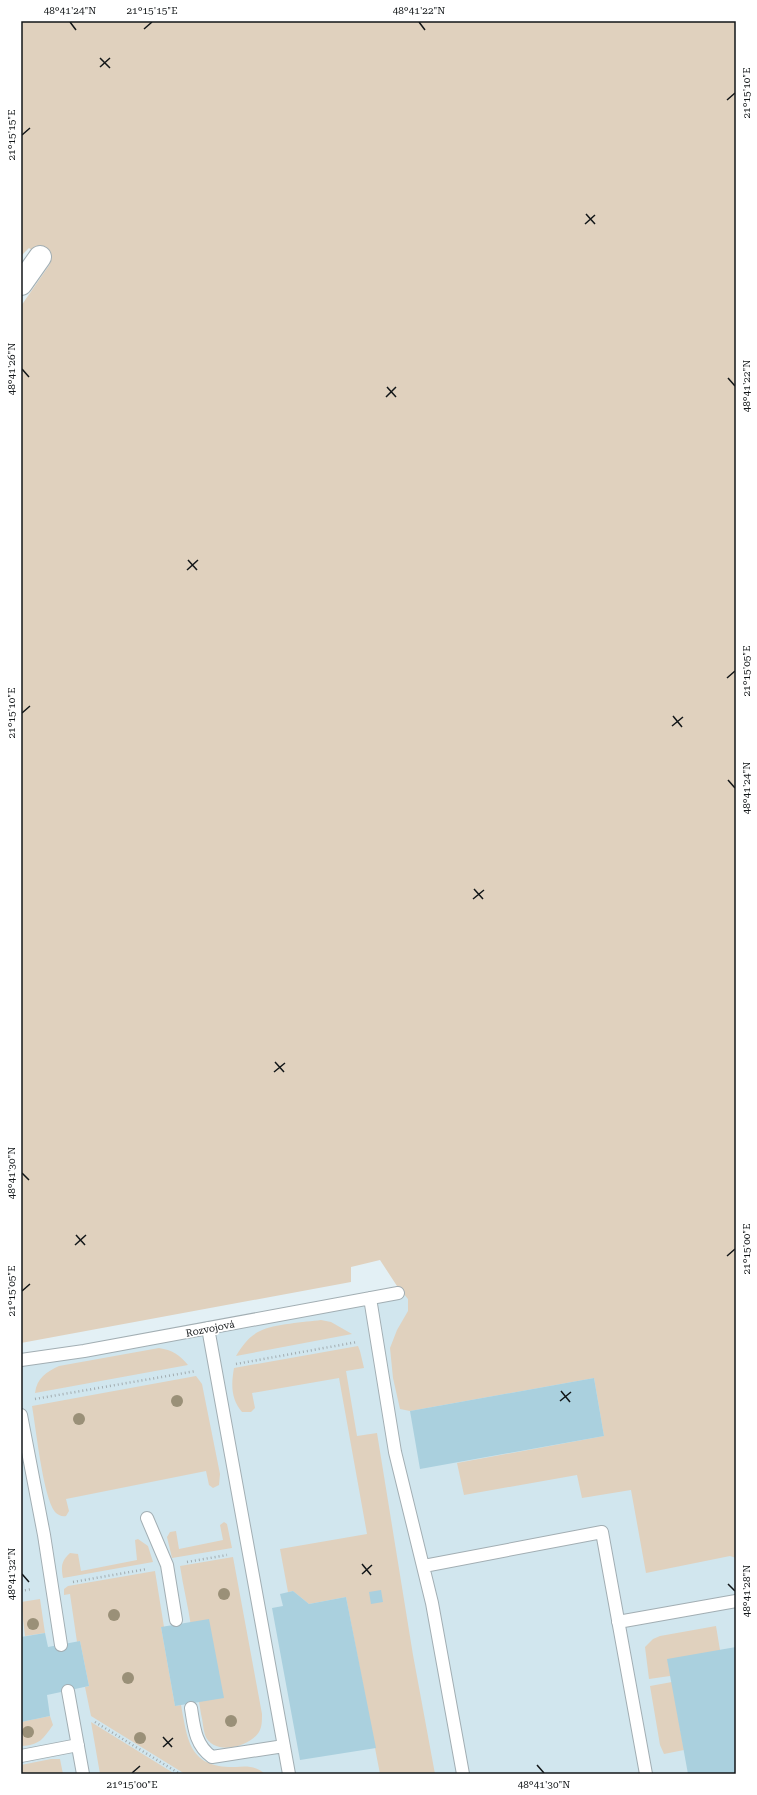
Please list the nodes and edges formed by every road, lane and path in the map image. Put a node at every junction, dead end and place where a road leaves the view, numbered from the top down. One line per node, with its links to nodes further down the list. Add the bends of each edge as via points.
1 (40, 257): 2 (street)
2 (21, 284)
3 (398, 1293): 4 (lane, Rozvojová)
4 (370, 1298): 5 (lane, Rozvojová); 11 (lane, via 395,1452)
5 (208, 1328): 6 (lane, Rozvojová); 9 (lane)
6 (21, 1360)
7 (21, 1415): 12 (lane)
8 (147, 1518): 10 (lane)
9 (249, 1551): 10 (path); 22 (lane)
10 (167, 1565): 12 (path); 15 (lane)
11 (424, 1566): 16 (lane, via 602,1532); 27 (lane)
12 (51, 1585): 13 (path); 17 (lane)
13 (21, 1591)
14 (736, 1601): 16 (lane)
15 (176, 1620)
16 (618, 1622): 28 (lane)
17 (60, 1644)
18 (68, 1691): 19 (lane)
19 (70, 1707): 21 (lane); 25 (path)
20 (191, 1708): 22 (lane, via 195,1735 204,1752 212,1757)
21 (78, 1745): 23 (lane); 24 (lane)
22 (284, 1746): 26 (lane)
23 (21, 1756)
24 (83, 1774)
25 (180, 1774)
26 (289, 1774)
27 (463, 1774)
28 (646, 1774)

